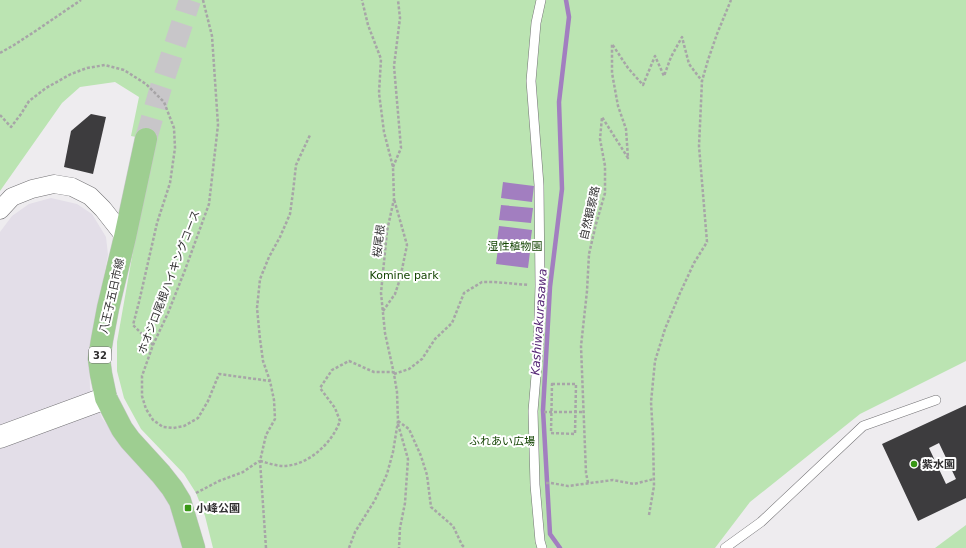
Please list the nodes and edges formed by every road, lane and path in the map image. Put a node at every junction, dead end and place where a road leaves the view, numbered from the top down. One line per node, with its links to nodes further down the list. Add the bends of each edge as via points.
1 (81, 0): 7 (path)
2 (204, 0): 20 (path, ホオジロ尾根ハイキングコース, via 212,36 218,125 209,204 171,306)
3 (362, 0): 13 (path, 桜尾根, via 381,59 379,93 384,132)
4 (398, 0): 13 (path, via 400,18 394,66 401,148)
5 (541, 0): 17 (lane, via 536,23 531,81 539,185)
6 (731, 0): 8 (path, via 716,34)
7 (0, 53)
8 (702, 81): 28 (path, 自然観察路, via 689,64 682,37 664,76 655,56 643,85 612,44 612,73 618,106 626,129 628,158 602,117 600,139 605,166 605,192 589,254 581,346); 32 (path, via 699,146 708,242 694,263 680,293 655,361 651,402)
9 (0, 115): 10 (path)
10 (11, 127)
11 (310, 135): 22 (path, via 296,165 290,214 260,279 257,308 260,340 263,361)
12 (146, 139): 16 (main road, 八王子五日市線 / 32)
13 (393, 167): 14 (path, 桜尾根)
14 (394, 199): 18 (path, 桜尾根, via 387,231 381,293); 18 (path, via 407,245 395,294)
15 (0, 210): 16 (street, via 12,197 32,189 54,184 72,187 90,196)
16 (125, 237): 23 (main road, 八王子五日市線 / 32, via 102,340 101,374)
17 (540, 286): 21 (path, via 482,282 464,293 452,323 435,339 422,359 409,369); 42 (lane, via 533,411 535,485)
18 (382, 311): 21 (path, 桜尾根, via 384,334)
19 (133, 326): 20 (path)
20 (153, 345): 22 (path, ホオジロ尾根ハイキングコース, via 142,376 142,396 146,410 153,420 163,427 184,426 198,418 219,374)
21 (394, 373): 29 (path, 桜尾根); 31 (path, via 374,372 349,361 332,370 320,388 335,408 340,421 336,431 320,450 298,463 285,466)
22 (270, 381): 31 (path, via 274,419 266,435)
23 (106, 398): 30 (street); 35 (main road, 八王子五日市線 / 32, via 122,429 168,483)
24 (936, 400): 43 (lane, via 863,426 760,522)
25 (547, 412): 26 (path)
26 (551, 412): 27 (path); 27 (path, via 551,433 575,434); 27 (path, via 552,384 576,384)
27 (576, 412): 28 (path)
28 (583, 412): 34 (path, 自然観察路)
29 (398, 421): 39 (path, 桜尾根, via 387,474 375,500 354,532); 40 (path, via 408,459); 41 (path, via 409,429 421,456 427,475 431,507 453,526)
30 (0, 437)
31 (260, 461): 35 (path, via 243,472); 38 (path)
32 (654, 479): 34 (path, via 634,484 613,480); 36 (path)
33 (552, 483): 34 (path, via 568,486)
34 (588, 483)
35 (180, 502): 37 (main road, 八王子五日市線 / 32)
36 (649, 515)
37 (194, 548)
38 (266, 548)
39 (349, 548)
40 (399, 548)
41 (465, 548)
42 (542, 548)
43 (725, 548)

